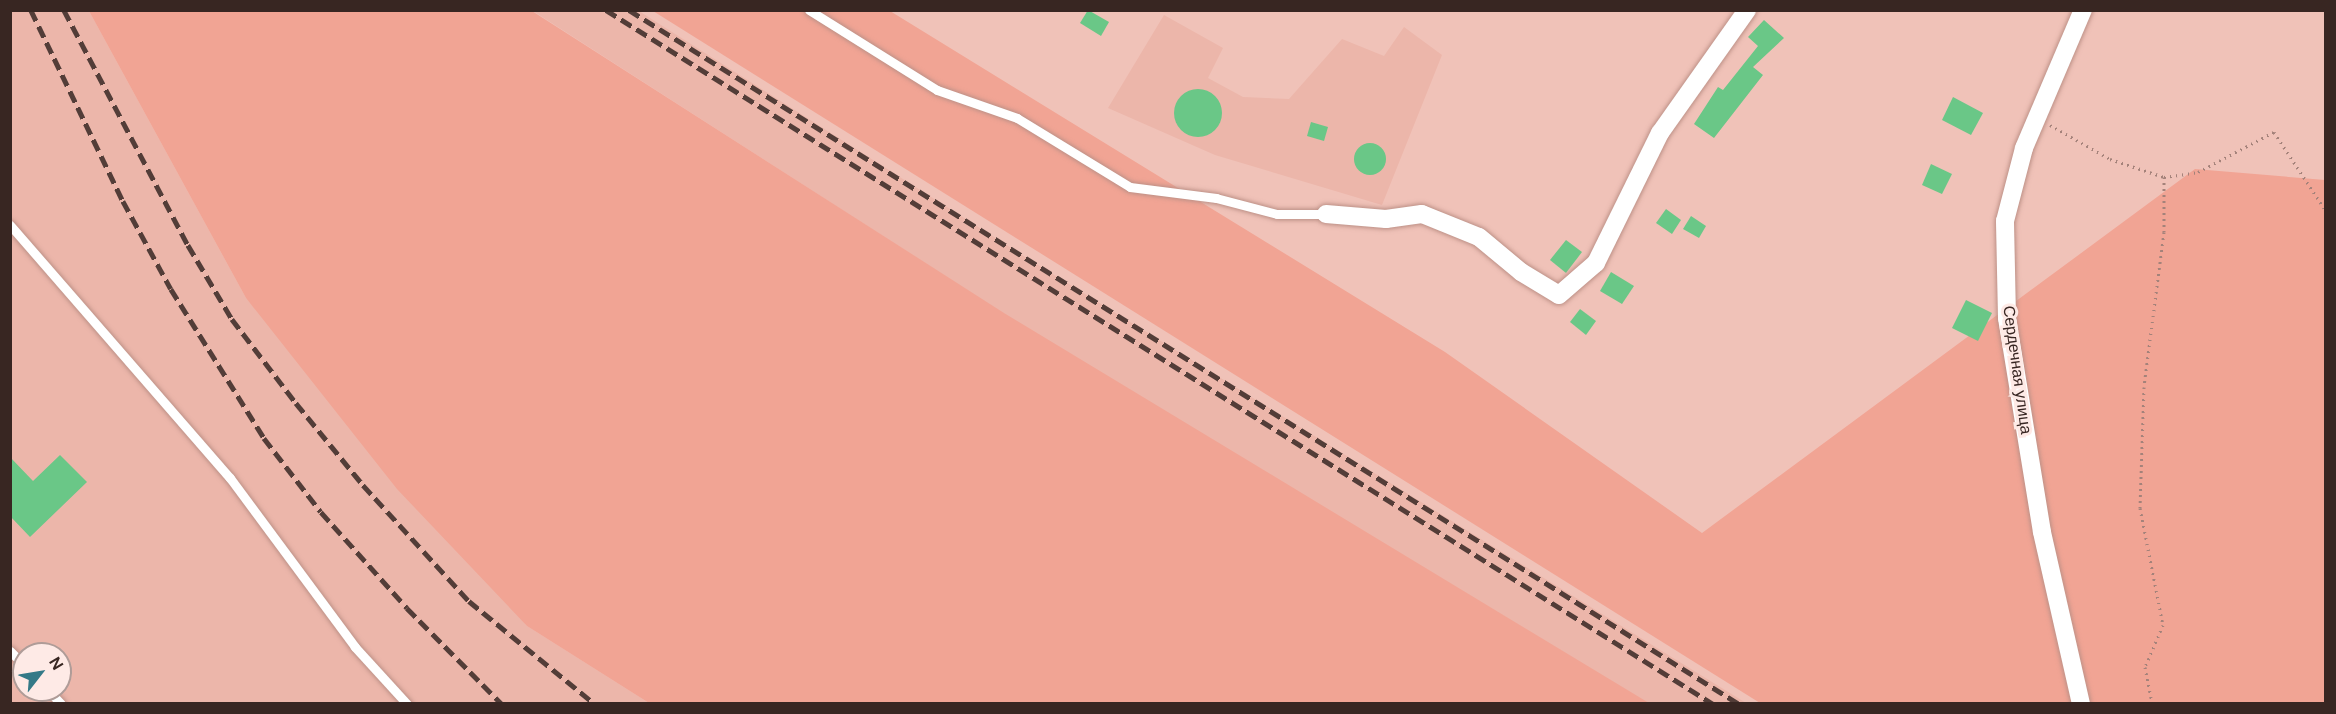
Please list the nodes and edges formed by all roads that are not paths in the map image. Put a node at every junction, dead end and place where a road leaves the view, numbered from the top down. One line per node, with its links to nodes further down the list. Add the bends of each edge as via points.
1 (810, 10): 4 (lane, via 936,90 1017,118 1130,187 1216,198 1277,214)
2 (1747, 10): 4 (street, via 1660,133 1596,263 1559,295 1521,272 1479,237 1422,214 1386,219)
3 (2083, 10): 7 (street, Сердечная улица, via 2024,148 2005,221 2007,318 2042,532)
4 (1326, 214)
5 (10, 225): 6 (lane, via 230,478 355,647)
6 (407, 704)
7 (2081, 704)

